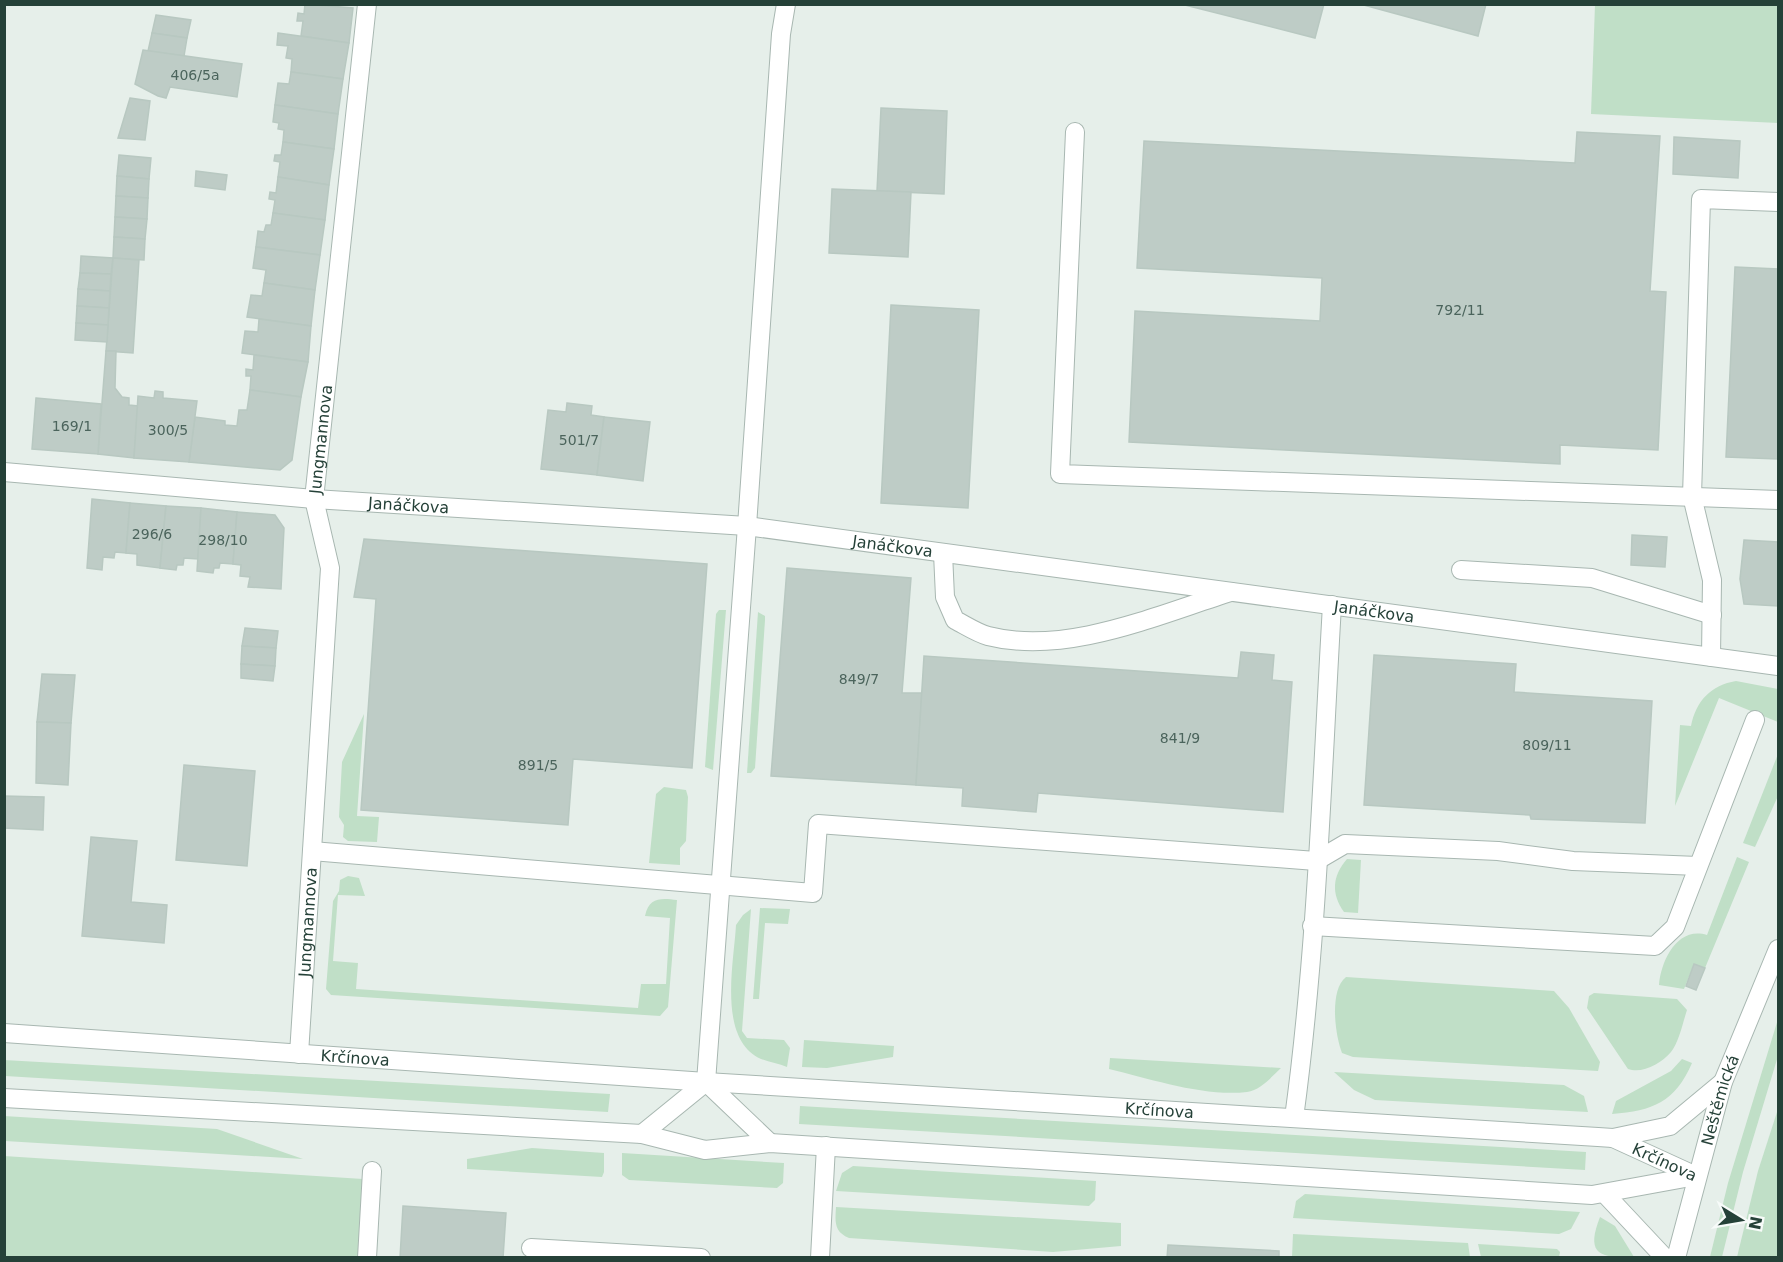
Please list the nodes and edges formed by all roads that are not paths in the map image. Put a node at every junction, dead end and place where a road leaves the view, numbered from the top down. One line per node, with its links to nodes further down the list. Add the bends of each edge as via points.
1 (367, 4): 7 (street, Jungmannova)
2 (786, 4): 9 (street)
3 (1075, 132): 6 (street, via 1060,474)
4 (1779, 202): 6 (street, via 1701,199)
5 (4, 472): 7 (street, Janáčkova)
6 (1692, 496): 8 (street); 14 (street, via 1712,580)
7 (314, 499): 9 (street, Janáčkova); 18 (street, Jungmannova, via 330,568)
8 (1779, 500)
9 (747, 526): 10 (street, Janáčkova); 21 (street)
10 (943, 553): 12 (street, Janáčkova); 12 (street, via 945,597 955,620 987,636 1029,642 1088,636)
11 (1461, 570): 14 (street, via 1592,578)
12 (1231, 592): 13 (street, Janáčkova)
13 (1332, 605): 15 (street, Janáčkova); 19 (street)
14 (1712, 615): 15 (street)
15 (1711, 657): 16 (street, Janáčkova)
16 (1779, 666)
17 (1755, 720): 20 (street)
18 (312, 851): 21 (street); 25 (street, Jungmannova)
19 (1316, 861): 20 (street, via 1345,844); 21 (street, via 818,824 813,893); 22 (street)
20 (1698, 866): 22 (street, via 1675,927 1655,946)
21 (720, 885): 26 (street)
22 (1312, 926): 29 (street)
23 (1779, 949): 27 (street, Neštěmická)
24 (4, 1033): 25 (street, Krčínova)
25 (299, 1054): 26 (street, Krčínova)
26 (706, 1082): 29 (street, Krčínova); 30 (street); 32 (street)
27 (1723, 1082): 31 (street, Krčínova, via 1670,1126); 35 (street, Neštěmická)
28 (4, 1098): 30 (street, Krčínova)
29 (1294, 1118): 31 (street, Krčínova)
30 (642, 1134): 32 (street, Krčínova, via 705,1150)
31 (1613, 1138): 35 (street, Krčínova)
32 (770, 1143): 33 (street, Krčínova)
33 (826, 1146): 36 (street, Krčínova); 40 (street)
34 (372, 1171): 38 (street)
35 (1696, 1176): 36 (street, Krčínova); 42 (street, Neštěmická)
36 (1605, 1194): 41 (street)
37 (531, 1248): 39 (street)
38 (367, 1257)
39 (701, 1257)
40 (820, 1257)
41 (1665, 1257)
42 (1676, 1257)

